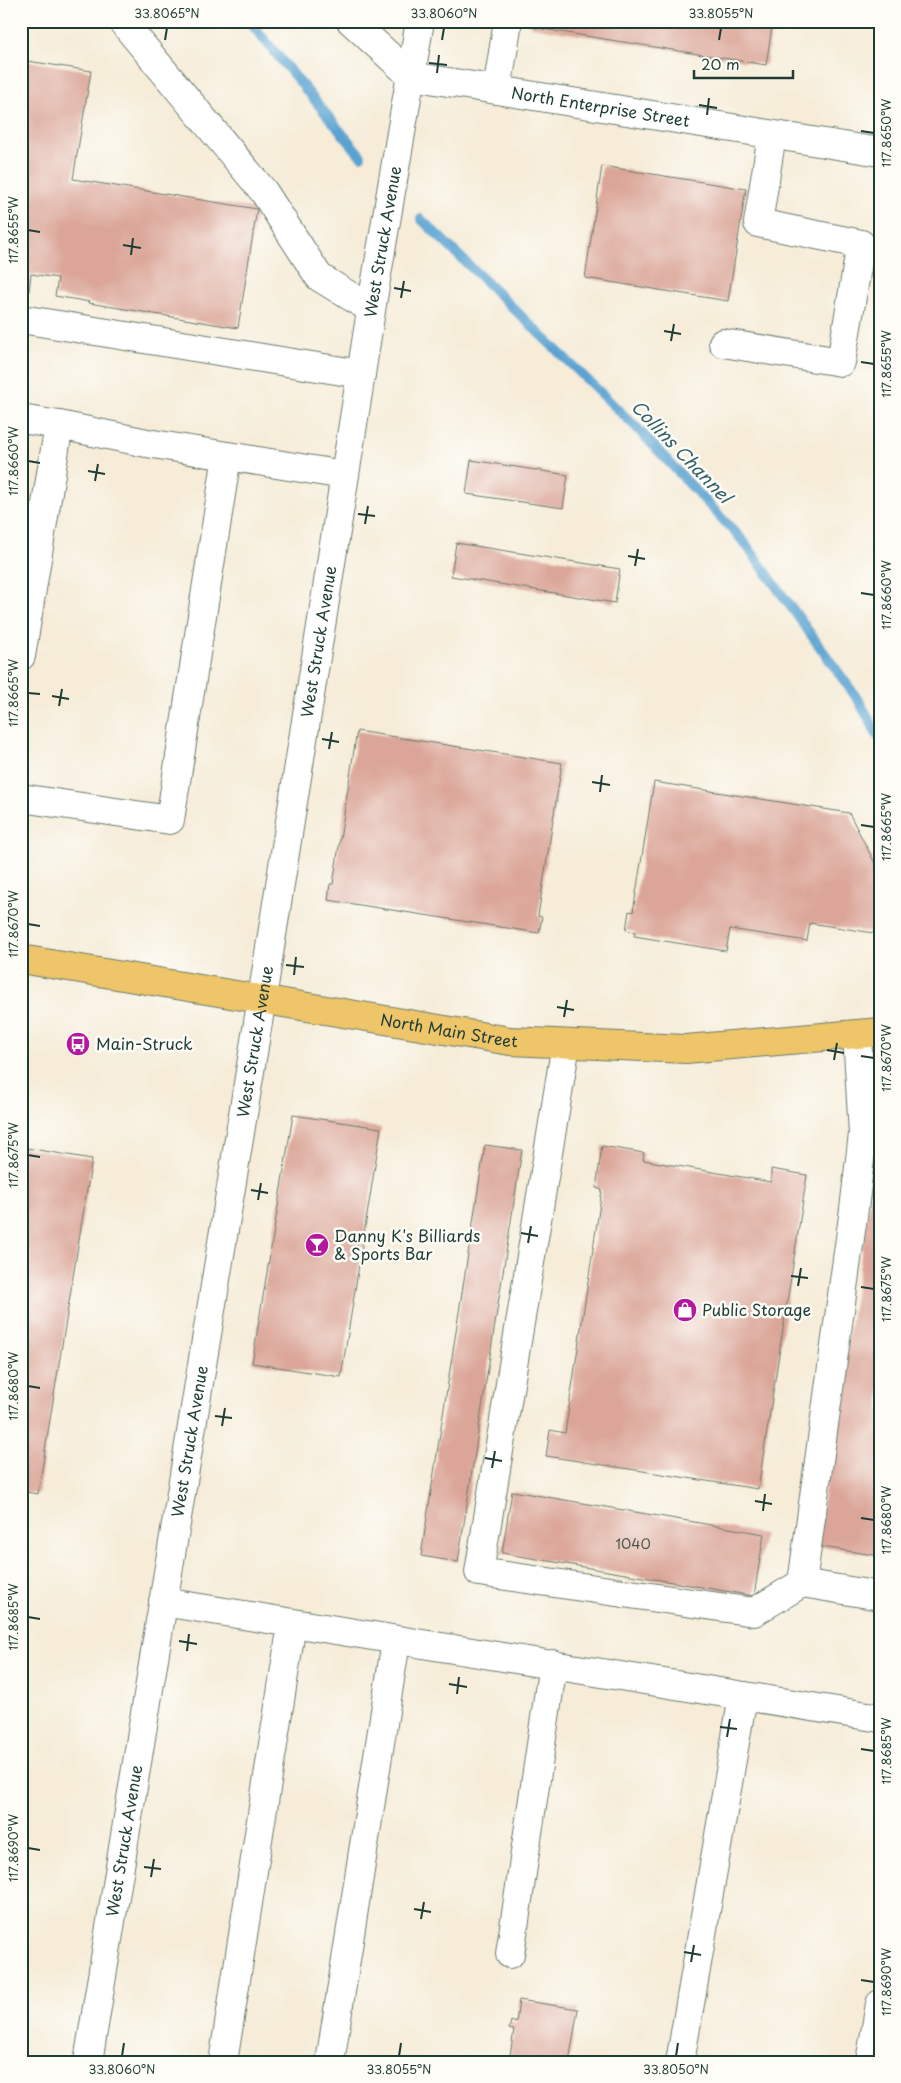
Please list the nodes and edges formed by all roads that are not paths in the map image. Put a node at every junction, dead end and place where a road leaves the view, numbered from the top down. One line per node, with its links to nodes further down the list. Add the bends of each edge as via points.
1 (122, 21): 9 (street, via 264,192 319,277)
2 (351, 21): 5 (street)
3 (420, 21): 5 (street, West Struck Avenue)
4 (508, 21): 6 (street)
5 (411, 76): 6 (street, North Enterprise Street); 9 (street, West Struck Avenue)
6 (497, 90): 7 (street, North Enterprise Street)
7 (772, 135): 8 (street, North Enterprise Street); 11 (street, via 758,223 861,244 841,362)
8 (880, 152)
9 (371, 309): 12 (street, West Struck Avenue)
10 (21, 319): 12 (street)
11 (723, 343)
12 (361, 374): 16 (street, West Struck Avenue)
13 (21, 419): 14 (street)
14 (60, 425): 15 (street); 17 (street)
15 (228, 456): 16 (street); 18 (street, via 170,820)
16 (344, 475): 20 (street, West Struck Avenue)
17 (21, 656)
18 (21, 798)
19 (21, 958): 20 (main road, North Main Street)
20 (262, 998): 22 (main road, North Main Street, via 510,1041); 26 (street, West Struck Avenue)
21 (868, 1033): 22 (main road, North Main Street, via 686,1049); 23 (street)
22 (566, 1044): 24 (street, via 479,1572 754,1612)
23 (871, 1135): 24 (street, via 854,1210)
24 (802, 1582): 25 (street)
25 (880, 1596)
26 (163, 1602): 27 (street); 34 (street, West Struck Avenue)
27 (292, 1624): 28 (street); 35 (street)
28 (396, 1641): 29 (street); 36 (street)
29 (553, 1664): 30 (street); 32 (street)
30 (743, 1696): 31 (street); 37 (street)
31 (880, 1718)
32 (510, 1954)
33 (880, 2004): 38 (street)
34 (88, 2062)
35 (223, 2062)
36 (330, 2062)
37 (680, 2062)
38 (870, 2062)

